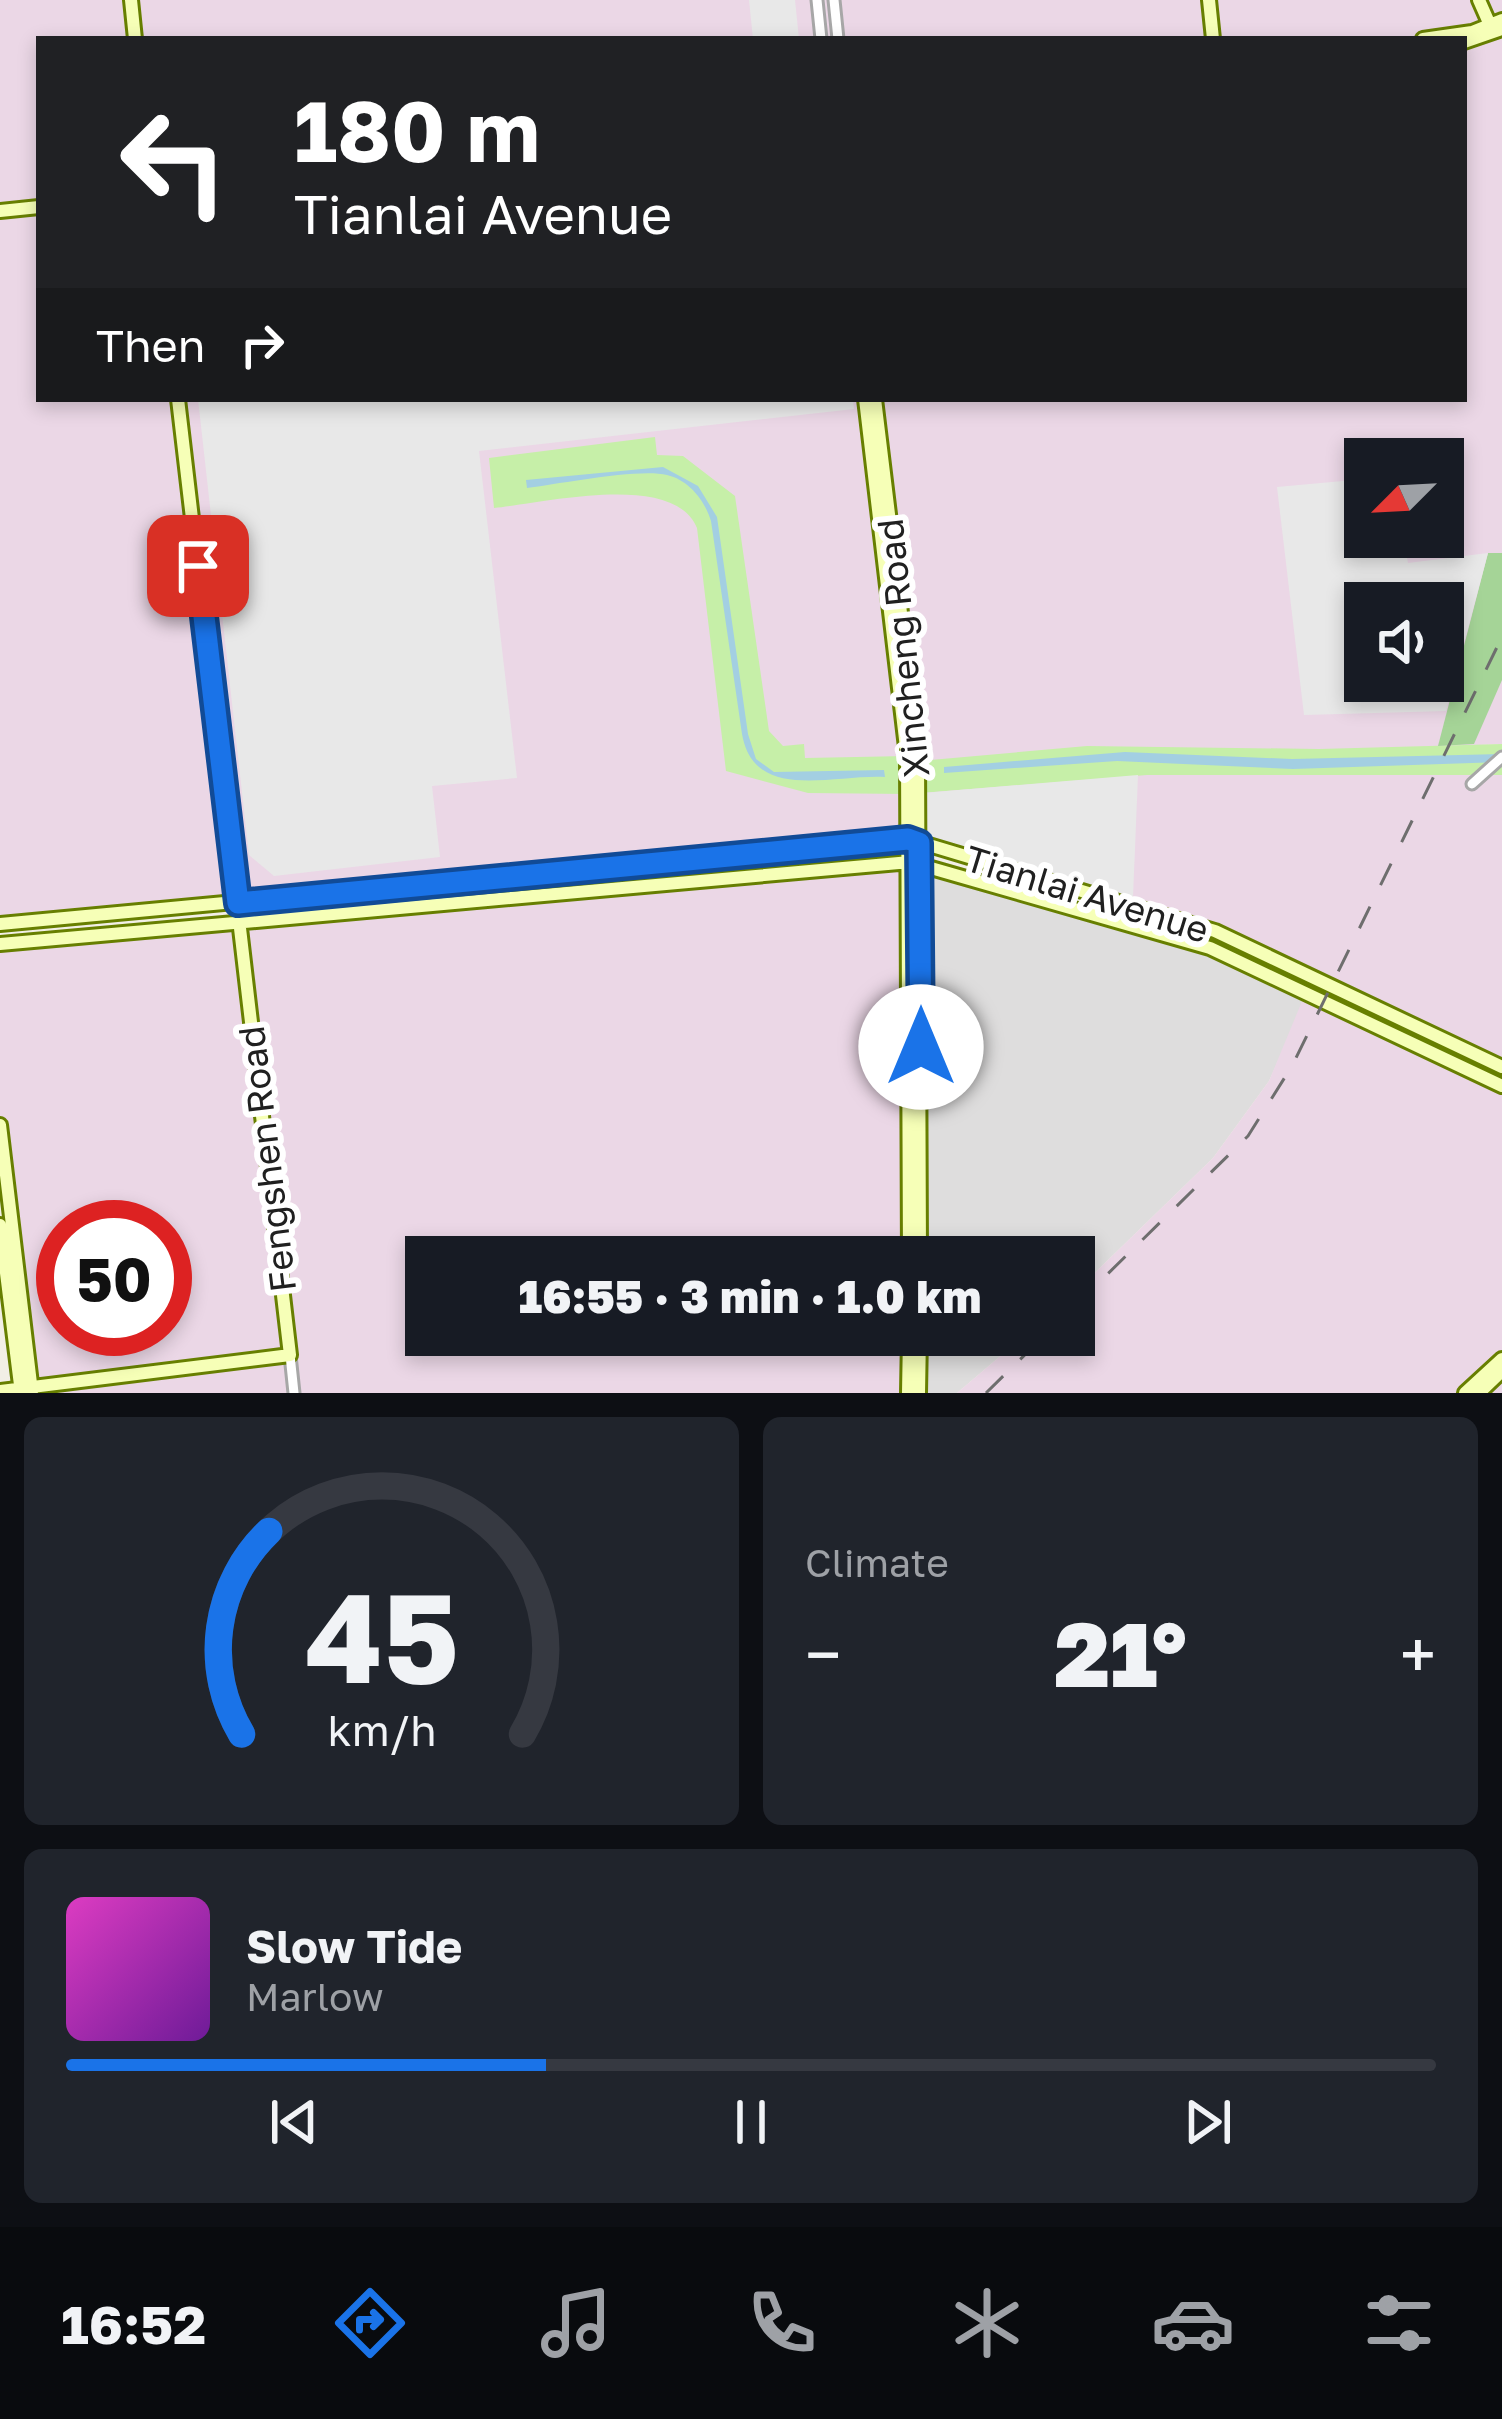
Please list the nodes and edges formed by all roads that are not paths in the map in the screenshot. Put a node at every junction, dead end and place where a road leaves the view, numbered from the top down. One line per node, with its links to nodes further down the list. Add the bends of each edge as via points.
1 (131, 0): 7 (main road)
2 (817, 0): 8 (street)
3 (834, 0): 9 (street)
4 (1208, 0): 10 (main road)
5 (1479, 0): 6 (main road)
6 (1498, 24): 11 (main road); 12 (main road)
7 (135, 36)
8 (821, 36)
9 (838, 36)
10 (1213, 36)
11 (1438, 36)
12 (1467, 40)
13 (36, 211): 14 (main road)
14 (0, 215)
15 (178, 402): 22 (main road, Fengshen Road)
16 (865, 402): 20 (main road, Xincheng Road)
17 (875, 402): 20 (main road, Xincheng Road, via 918,753)
18 (1502, 757): 19 (street)
19 (1472, 784)
20 (914, 841): 21 (main road, Xincheng Road); 22 (main road, Tianlai Avenue); 26 (main road, Tianlai Avenue, via 1215,931)
21 (915, 864): 24 (main road, Tianlai Avenue); 27 (main road, Tianlai Avenue, via 1210,948); 30 (main road, Xincheng Road); 31 (main road, Xincheng Road)
22 (238, 903): 23 (main road, Tianlai Avenue); 24 (main road, Fengshen Road)
23 (0, 925)
24 (239, 925): 25 (main road, Tianlai Avenue); 32 (main road, Fengshen Road)
25 (0, 944)
26 (1502, 1066)
27 (1502, 1086)
28 (0, 1125): 37 (main road)
29 (0, 1225): 37 (main road)
30 (909, 1236)
31 (920, 1236)
32 (290, 1355): 37 (main road); 39 (street, Fengshen Road)
33 (909, 1356): 40 (main road)
34 (920, 1356): 41 (main road)
35 (1502, 1359): 42 (main road)
36 (1502, 1371): 43 (main road)
37 (26, 1390): 38 (main road)
38 (0, 1391)
39 (294, 1393)
40 (908, 1393)
41 (920, 1393)
42 (1465, 1393)
43 (1479, 1393)

